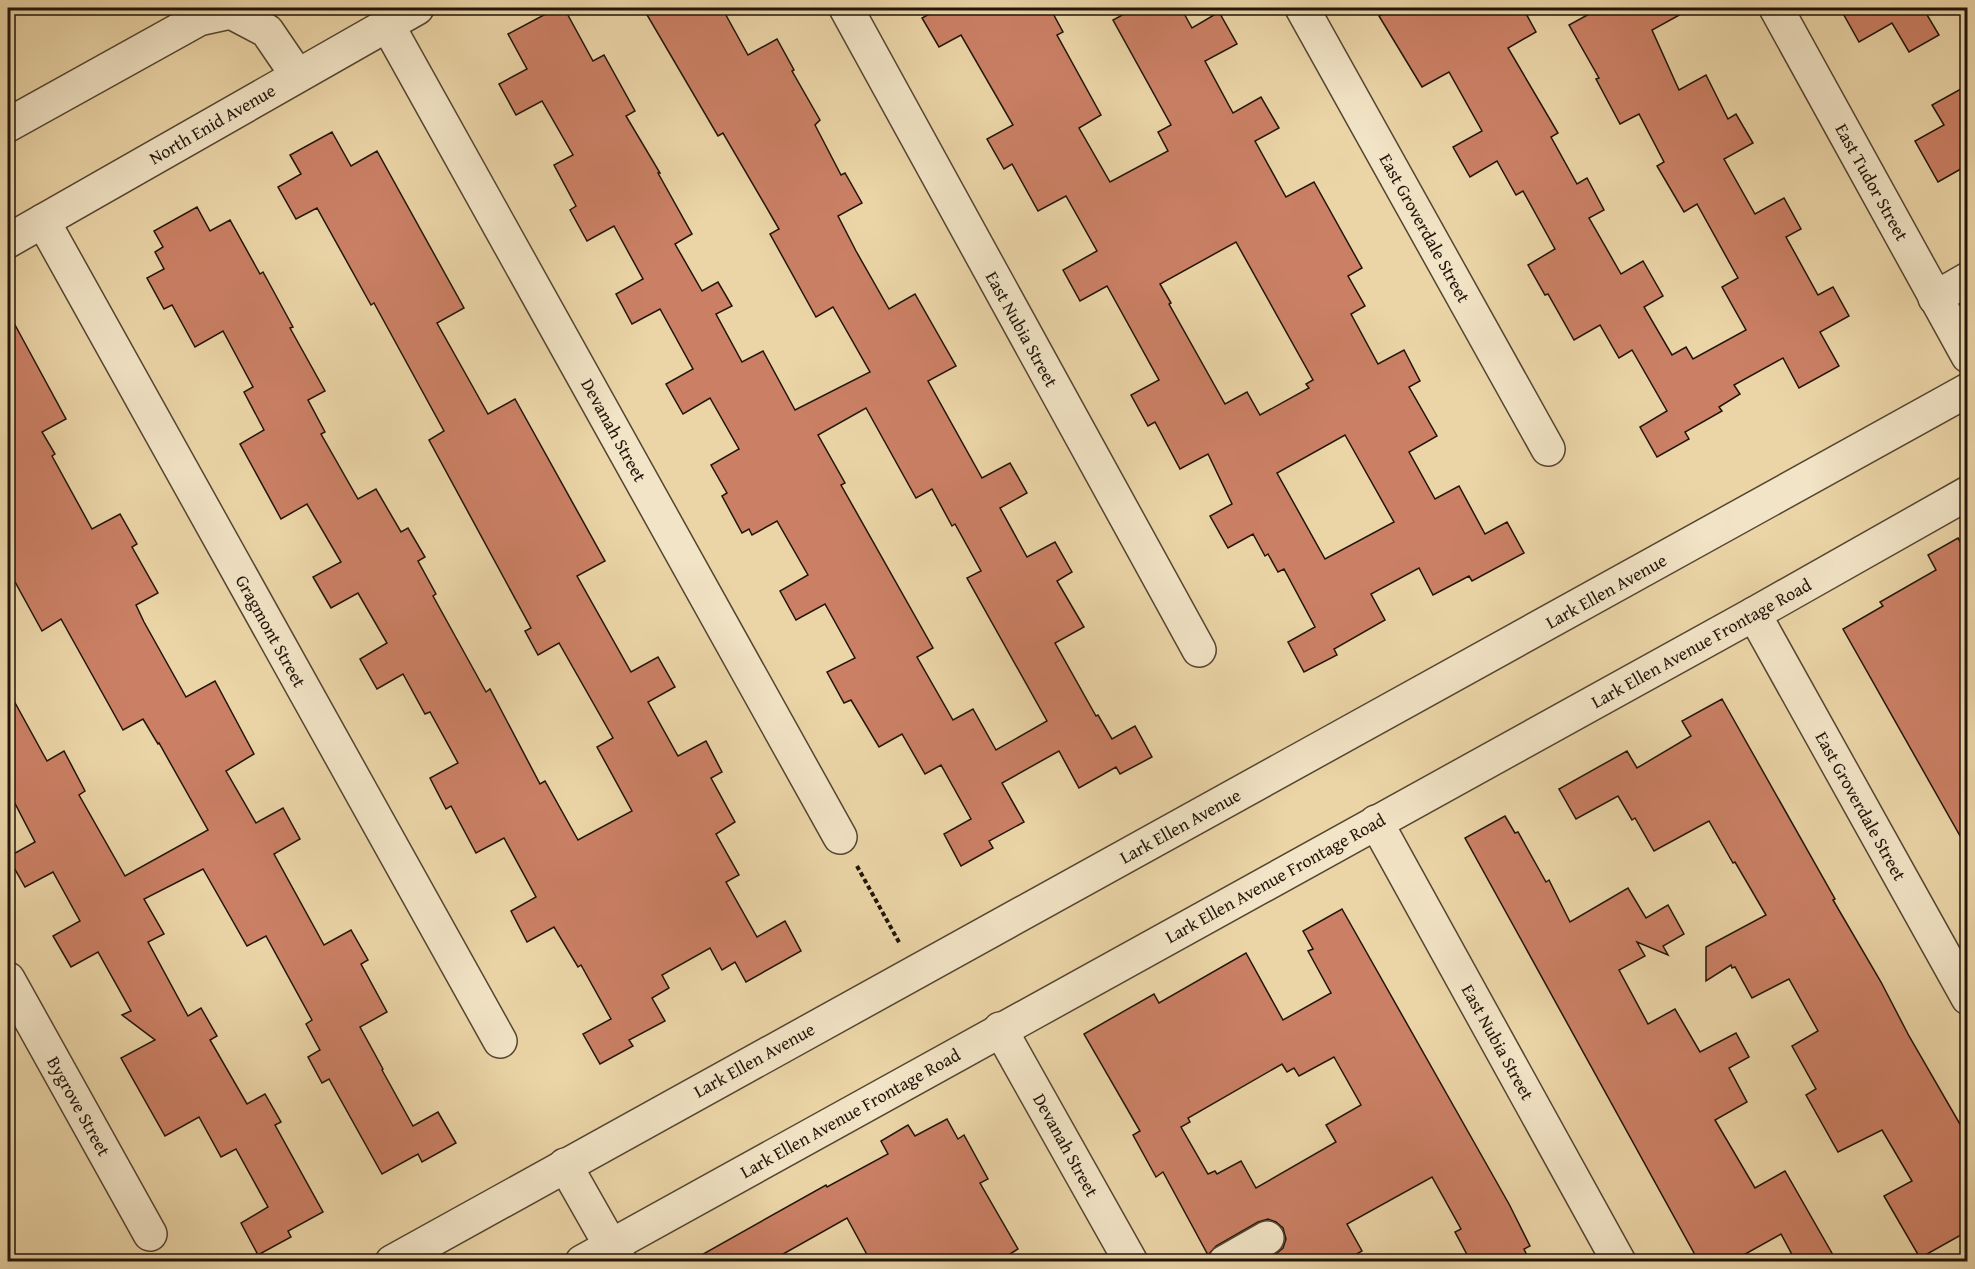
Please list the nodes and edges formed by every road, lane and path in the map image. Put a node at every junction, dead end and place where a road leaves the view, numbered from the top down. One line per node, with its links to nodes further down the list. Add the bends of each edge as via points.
1 (417, 8): 5 (street, North Enid Avenue)
2 (846, 8): 17 (street, East Nubia Street)
3 (1302, 8): 14 (street, East Groverdale Street)
4 (1776, 8): 11 (street, East Tudor Street)
5 (387, 24): 6 (street, North Enid Avenue); 19 (street, Devanah Street)
6 (297, 75): 7 (street, via 267,31 231,12 199,20); 8 (street, North Enid Avenue)
7 (8, 125)
8 (43, 221): 9 (street, North Enid Avenue); 24 (street, Gragmont Street)
9 (8, 242)
10 (1968, 279): 11 (street)
11 (1935, 297): 12 (street, East Tudor Street)
12 (1968, 356)
13 (1968, 390): 20 (street, Lark Ellen Avenue)
14 (1548, 449)
15 (1968, 493): 16 (street, Lark Ellen Avenue Frontage Road)
16 (1754, 614): 18 (street, Lark Ellen Avenue Frontage Road); 22 (street, East Groverdale Street)
17 (1199, 650)
18 (1376, 822): 23 (street, Lark Ellen Avenue Frontage Road); 33 (street, East Nubia Street)
19 (840, 837): 20 (path)
20 (915, 971): 25 (street, Lark Ellen Avenue)
21 (8, 979): 26 (street, Bygrove Street)
22 (1968, 998)
23 (1000, 1029): 28 (street, Lark Ellen Avenue Frontage Road); 31 (street, Devanah Street)
24 (500, 1041)
25 (565, 1165): 28 (street); 29 (street, Lark Ellen Avenue)
26 (150, 1234)
27 (1267, 1238): 32 (street)
28 (615, 1254): 30 (street, Lark Ellen Avenue Frontage Road)
29 (392, 1262)
30 (582, 1262)
31 (1131, 1262)
32 (1225, 1262)
33 (1620, 1262)

